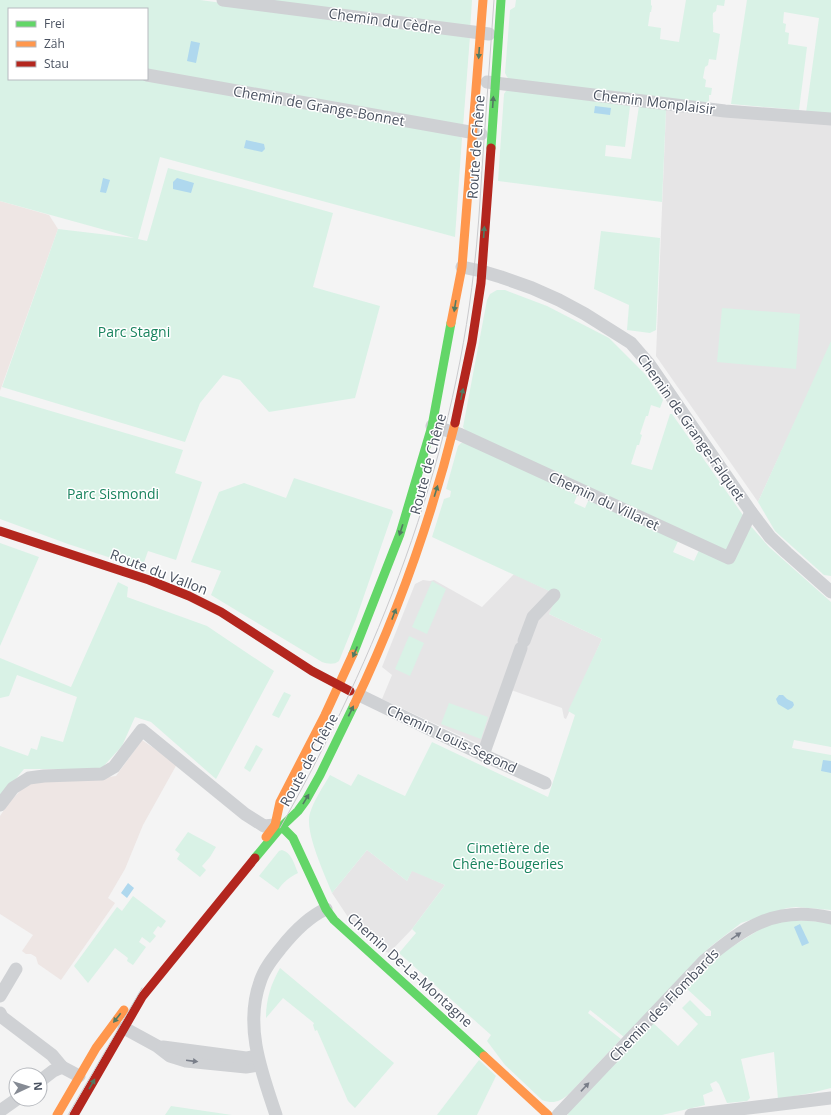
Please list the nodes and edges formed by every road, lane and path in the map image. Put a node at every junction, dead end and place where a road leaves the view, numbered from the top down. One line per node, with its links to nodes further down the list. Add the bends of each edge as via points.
1 (223, 0): 4 (street, Chemin du Cèdre)
2 (483, 0): 4 (main road, Route de Chêne)
3 (501, 0): 5 (main road, Route de Chêne)
4 (480, 34): 5 (street, Chemin du Cèdre); 7 (main road, Route de Chêne, one-way to 7)
5 (498, 35): 8 (main road, Route de Chêne)
6 (148, 75): 10 (street, Chemin de Grange-Bonnet)
7 (477, 81): 8 (street, Chemin Monplaisir); 10 (main road, Route de Chêne)
8 (495, 82): 9 (street, Chemin Monplaisir, via 724,111); 11 (main road, Route de Chêne, one-way to 8)
9 (831, 119)
10 (473, 133): 11 (street, Chemin de Grange-Bonnet); 12 (main road, Route de Chêne)
11 (491, 135): 13 (main road, Route de Chêne, one-way to 11)
12 (462, 267): 13 (street, Chemin de Grange-Falquet); 14 (main road, Route de Chêne, one-way to 14)
13 (481, 271): 15 (main road, Route de Chêne, one-way to 13, via 472,344); 16 (street, Chemin de Grange-Falquet, via 559,300 631,343 649,364)
14 (432, 426): 15 (street, Chemin du Villaret); 20 (main road, Route de Chêne, one-way to 20, via 410,504 390,561)
15 (453, 432): 16 (street, Chemin du Villaret, via 728,558); 21 (main road, Route de Chêne, one-way to 15, via 411,569)
16 (751, 512): 18 (street, Chemin de Grange-Falquet, via 786,554)
17 (0, 531): 20 (main road, Route du Vallon, via 190,596 254,632)
18 (831, 592)
19 (554, 595): 22 (street, via 533,617)
20 (339, 686): 21 (main road, Route du Vallon); 25 (main road, Route de Chêne, via 280,802)
21 (359, 695): 22 (street, Chemin Louis-Segond); 25 (main road, Route de Chêne, one-way to 21, via 293,818 303,804)
22 (483, 755): 23 (street, Chemin Louis-Segond)
23 (546, 783)
24 (0, 805): 25 (street, via 13,788 29,778 102,774 114,767 142,730 245,814 264,826)
25 (277, 826): 26 (main road, Chemin De-La-Montagne, via 293,838); 31 (main road, via 142,997); 35 (main road, one-way to 35, via 108,1030)
26 (326, 909): 32 (street, via 290,935 262,976 254,1010); 40 (main road, Chemin De-La-Montagne, via 334,920)
27 (831, 918): 41 (street, Chemin des Flombards, one-way to 27, via 704,961 727,941 755,925 783,916 816,914)
28 (16, 969): 29 (street)
29 (0, 996)
30 (0, 1013): 33 (street, via 52,1055)
31 (124, 1028): 32 (street, via 170,1056 186,1060 246,1067); 38 (main road, one-way to 31)
32 (258, 1061): 39 (street)
33 (62, 1067): 34 (street); 35 (street)
34 (48, 1075)
35 (79, 1076): 37 (main road)
36 (831, 1098): 42 (street)
37 (57, 1115)
38 (74, 1115)
39 (276, 1115)
40 (548, 1115)
41 (558, 1115)
42 (691, 1115)

